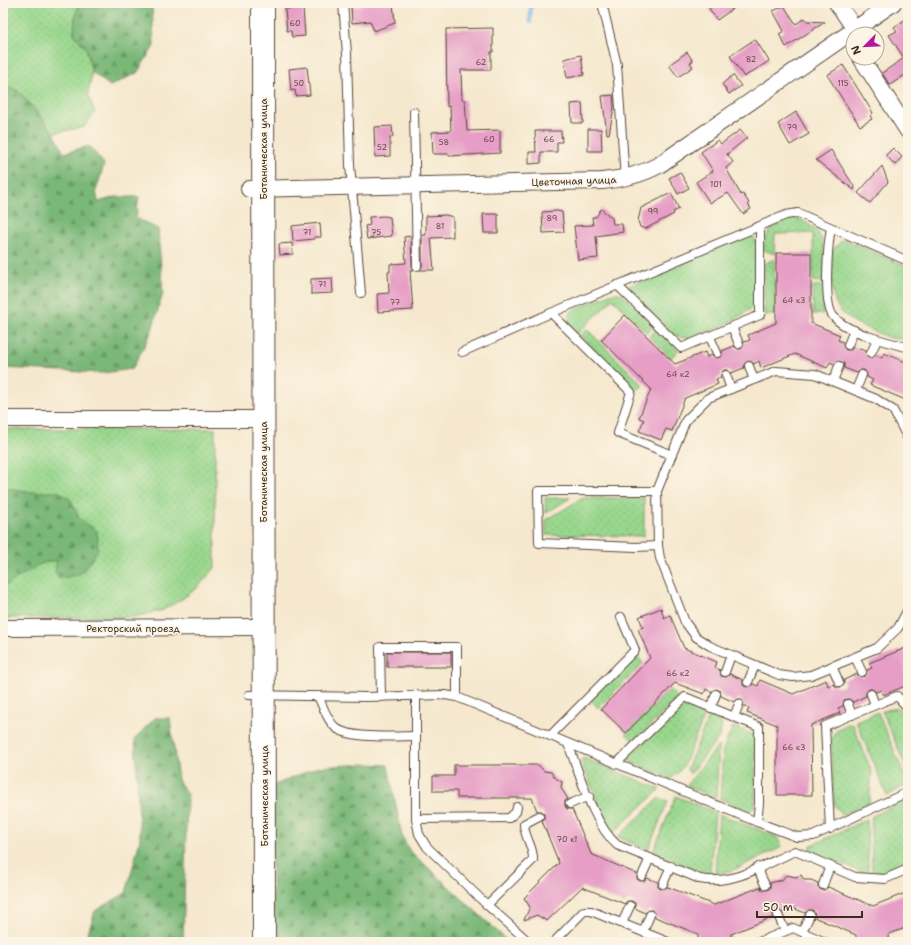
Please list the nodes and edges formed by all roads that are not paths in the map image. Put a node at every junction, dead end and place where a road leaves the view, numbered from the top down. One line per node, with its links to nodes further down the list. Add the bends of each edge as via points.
1 (249, 3): 16 (street, Ботаническая улица)
2 (263, 3): 16 (street, Ботаническая улица)
3 (344, 3): 15 (lane)
4 (602, 3): 13 (lane, via 617,66)
5 (837, 3): 7 (street)
6 (893, 3): 8 (street, Цветочная улица)
7 (847, 26)
8 (864, 26)
9 (845, 41): 13 (street, Цветочная улица, via 659,165)
10 (865, 66): 12 (street)
11 (414, 112): 14 (lane)
12 (908, 131)
13 (625, 178): 14 (street, Цветочная улица, via 602,181)
14 (416, 185): 15 (street, Цветочная улица); 20 (lane)
15 (352, 186): 16 (street, Цветочная улица); 22 (lane)
16 (256, 189): 42 (street, Ботаническая улица)
17 (760, 227): 18 (lane, via 786,215 798,213); 21 (lane); 24 (lane, via 760,315)
18 (831, 228): 19 (lane); 25 (lane, via 828,245 828,300 832,316)
19 (908, 261)
20 (417, 266)
21 (618, 285): 23 (lane); 26 (lane, via 681,348)
22 (361, 293)
23 (551, 313): 31 (lane); 45 (lane, via 631,392 618,433)
24 (732, 327): 26 (lane); 28 (lane)
25 (854, 330): 27 (lane); 29 (lane)
26 (710, 336): 32 (lane)
27 (877, 340): 30 (lane, via 906,347); 33 (lane)
28 (739, 344)
29 (848, 345)
30 (908, 345)
31 (462, 352)
32 (717, 353)
33 (871, 354)
34 (748, 366): 38 (lane)
35 (839, 366): 39 (lane)
36 (726, 375): 40 (lane)
37 (862, 375): 41 (lane)
38 (754, 380): 39 (lane, via 776,371 794,371 815,374); 40 (lane)
39 (833, 381): 41 (lane)
40 (731, 389): 45 (lane, via 708,398 686,420)
41 (856, 390): 44 (lane, via 893,410)
42 (256, 419): 43 (street); 50 (street, Ботаническая улица)
43 (3, 420)
44 (908, 439)
45 (672, 455): 46 (lane)
46 (657, 491): 47 (lane); 47 (lane, via 538,491 540,542)
47 (658, 546): 52 (lane, via 660,558 685,622 696,637)
48 (908, 609): 53 (lane, via 890,637 877,648)
49 (621, 617): 75 (lane, via 635,650)
50 (256, 627): 51 (street, Ректорский проезд); 62 (street, Ботаническая улица)
51 (3, 628)
52 (731, 655): 54 (lane); 56 (lane)
53 (855, 657): 55 (lane); 57 (lane)
54 (755, 665): 55 (lane, via 793,677 811,675); 58 (lane)
55 (832, 666): 59 (lane)
56 (725, 672)
57 (862, 672)
58 (748, 682)
59 (839, 682)
60 (716, 694): 70 (lane)
61 (871, 694): 69 (lane)
62 (256, 695): 64 (lane); 106 (street, Ботаническая улица); 107 (street, Ботаническая улица)
63 (416, 695): 65 (lane); 66 (lane, via 445,694); 74 (lane)
64 (318, 696): 65 (lane); 74 (lane, via 335,728 347,733)
65 (381, 697): 66 (lane, via 380,647 457,647)
66 (457, 697): 75 (lane)
67 (739, 704): 73 (lane)
68 (848, 704): 72 (lane)
69 (875, 705): 71 (lane, via 897,696); 72 (lane)
70 (711, 708): 73 (lane); 77 (lane, via 685,698)
71 (908, 708)
72 (852, 715): 85 (lane, via 825,726)
73 (734, 717): 84 (lane, via 759,727)
74 (416, 736): 83 (lane)
75 (550, 736): 76 (lane)
76 (568, 744): 77 (lane); 79 (lane)
77 (616, 764): 84 (lane)
78 (908, 792): 85 (lane)
79 (589, 796): 80 (lane); 88 (lane, via 600,826 610,839 617,845)
80 (570, 804)
81 (517, 807): 83 (lane, via 516,812 509,818)
82 (539, 816): 97 (lane, via 524,824 533,860)
83 (416, 819): 97 (lane, via 419,834 427,847)
84 (757, 822): 86 (lane)
85 (830, 829): 86 (lane, via 813,836)
86 (797, 837): 87 (lane)
87 (795, 851): 90 (lane); 91 (lane)
88 (650, 858): 89 (lane); 93 (lane)
89 (671, 866): 91 (lane, via 712,881 732,878); 94 (lane)
90 (830, 866): 92 (lane, via 855,877 885,879); 96 (lane)
91 (757, 867): 95 (lane)
92 (908, 869)
93 (642, 876)
94 (663, 884)
95 (765, 885)
96 (822, 885)
97 (487, 905): 108 (lane)
98 (630, 906): 102 (lane)
99 (650, 915): 104 (lane)
100 (778, 915): 103 (lane)
101 (810, 915): 105 (lane)
102 (622, 923): 104 (lane); 109 (lane, via 592,911 584,911)
103 (785, 931): 105 (lane, via 793,928); 111 (lane)
104 (643, 932): 110 (lane)
105 (802, 932): 112 (lane)
106 (249, 942)
107 (264, 942)
108 (529, 942)
109 (554, 942)
110 (668, 942)
111 (759, 942)
112 (825, 942)

